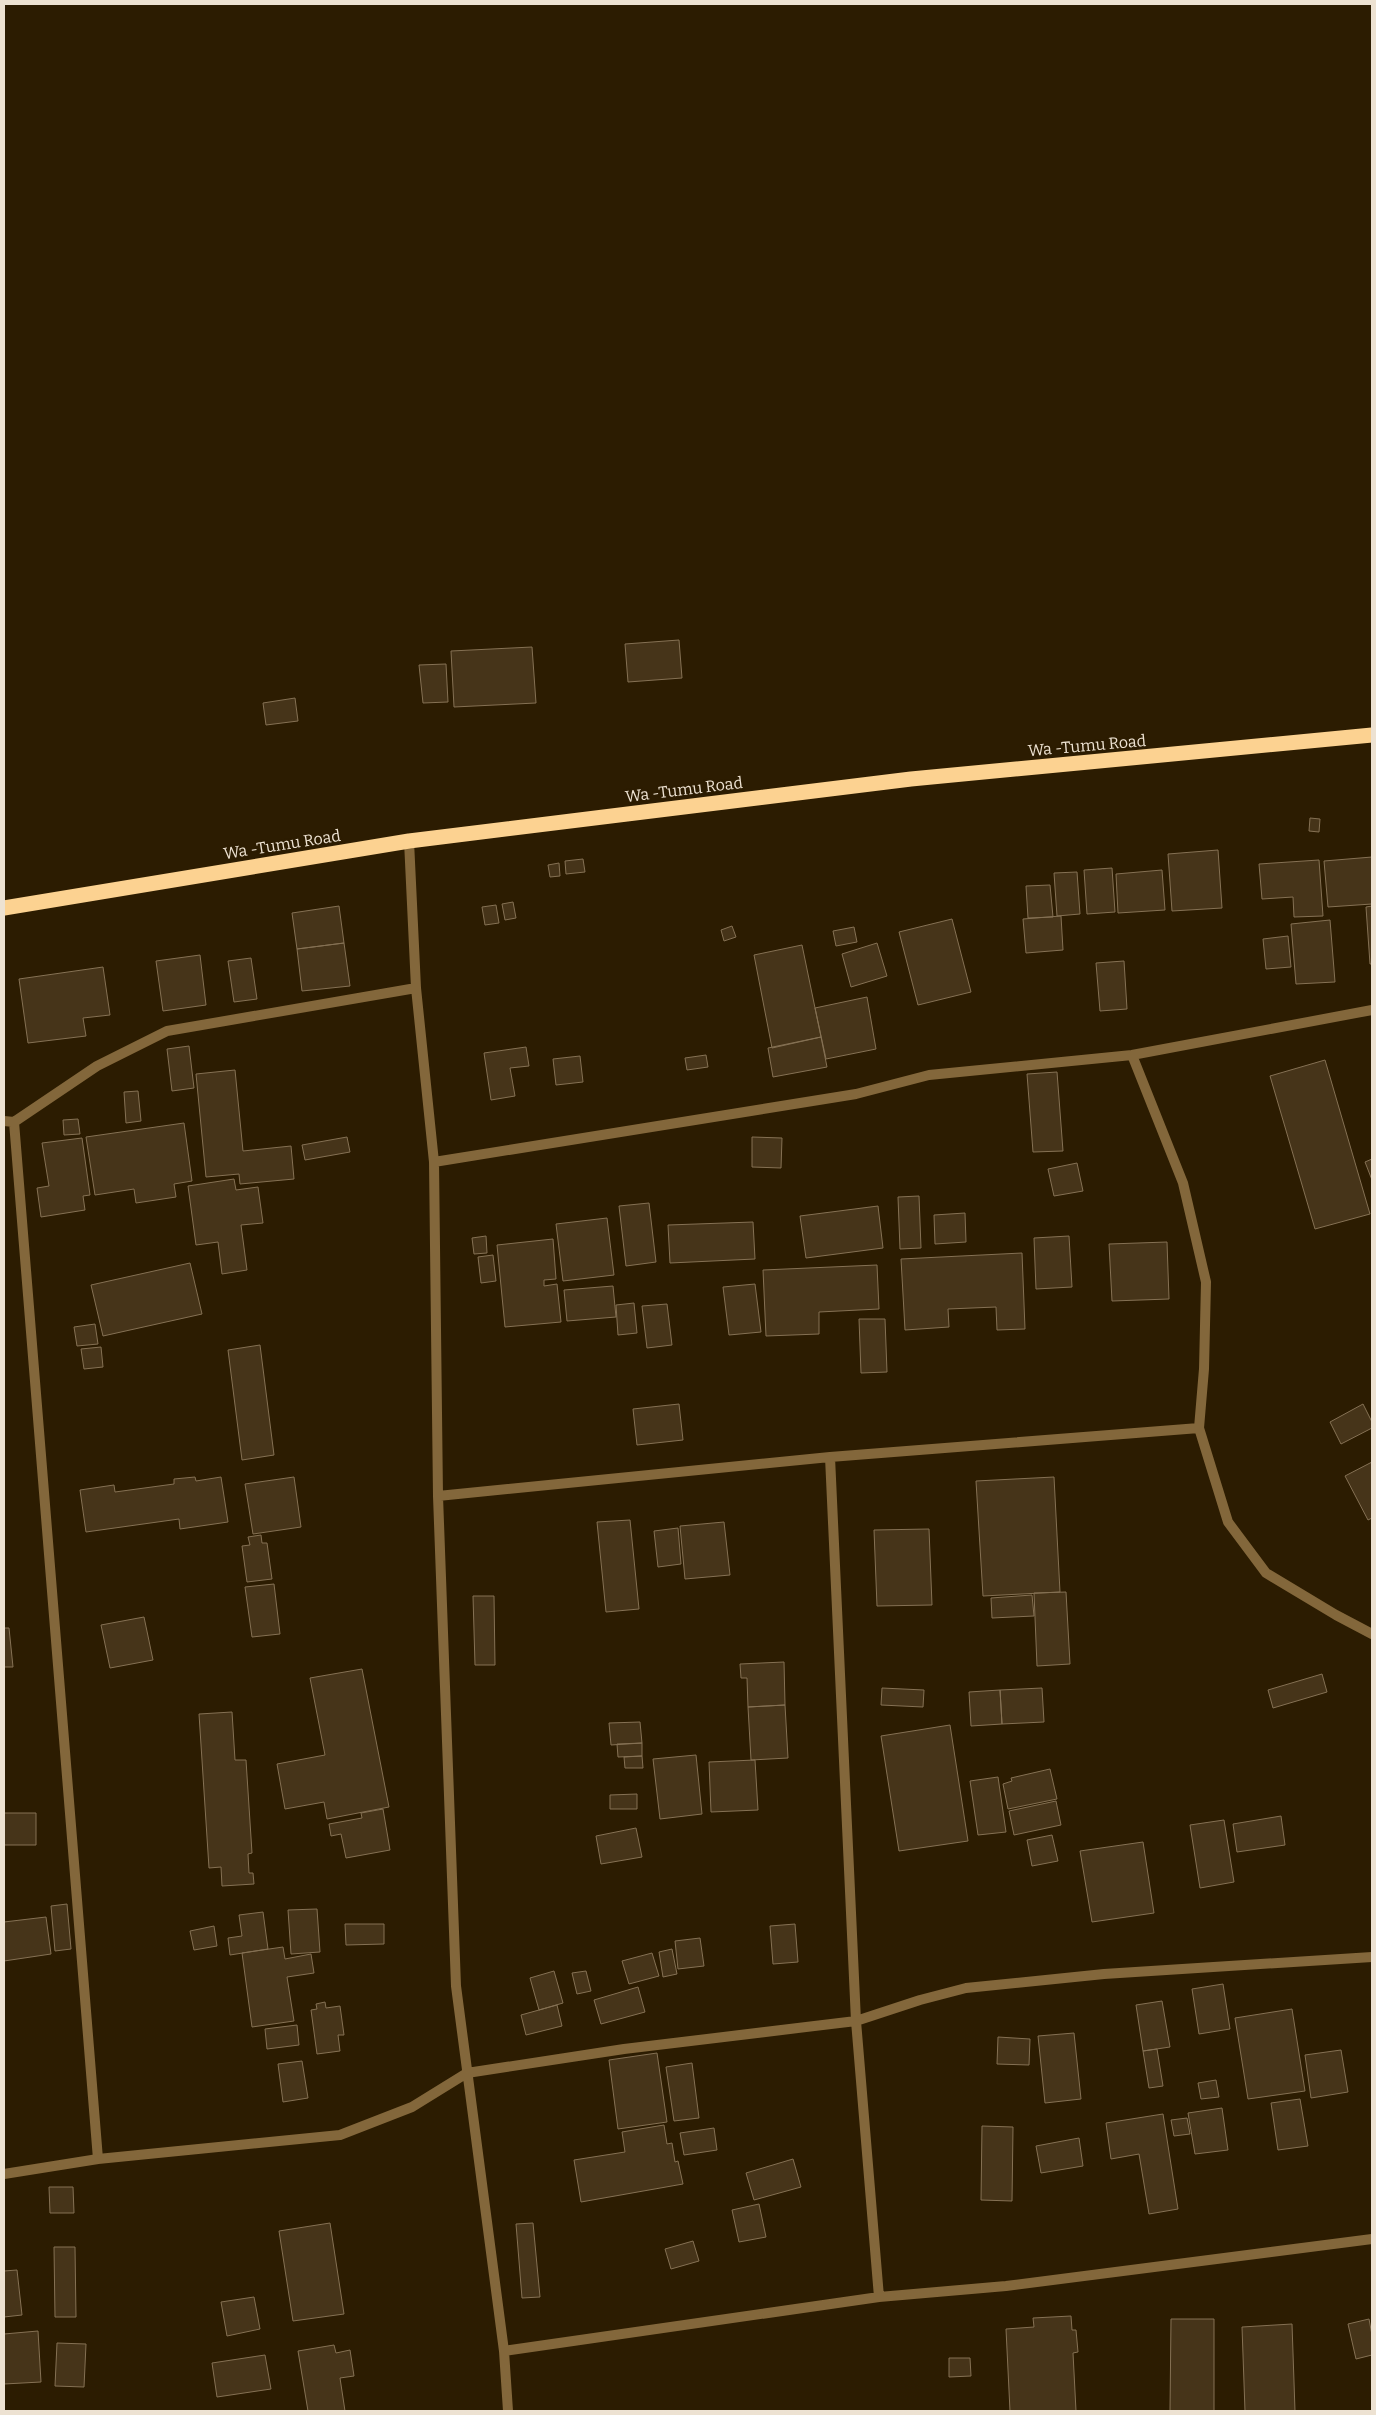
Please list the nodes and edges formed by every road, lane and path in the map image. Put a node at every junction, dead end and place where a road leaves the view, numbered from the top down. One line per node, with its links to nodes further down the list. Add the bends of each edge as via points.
1 (1372, 735): 2 (highway, Wa -Tumu Road, via 911,779)
2 (409, 841): 3 (highway, Wa -Tumu Road); 4 (street)
3 (4, 908)
4 (416, 988): 7 (street, via 167,1031 97,1066); 8 (street)
5 (1372, 1010): 6 (street)
6 (1132, 1055): 8 (street, via 929,1076 856,1094); 9 (street, via 1183,1183 1206,1282)
7 (9, 1122): 16 (street)
8 (434, 1162): 11 (street)
9 (1199, 1428): 10 (street); 12 (street, via 1228,1522 1266,1572)
10 (830, 1457): 11 (street); 14 (street)
11 (438, 1496): 15 (street, via 456,1986)
12 (1372, 1634)
13 (1372, 1957): 14 (street, via 1104,1974 966,1988)
14 (856, 2022): 15 (street, via 624,2049); 19 (street)
15 (467, 2073): 16 (street, via 412,2107 340,2135); 20 (street)
16 (98, 2159): 17 (street)
17 (4, 2174)
18 (1372, 2239): 19 (street, via 1006,2286)
19 (879, 2297): 20 (street)
20 (504, 2351): 21 (street)
21 (508, 2411)

